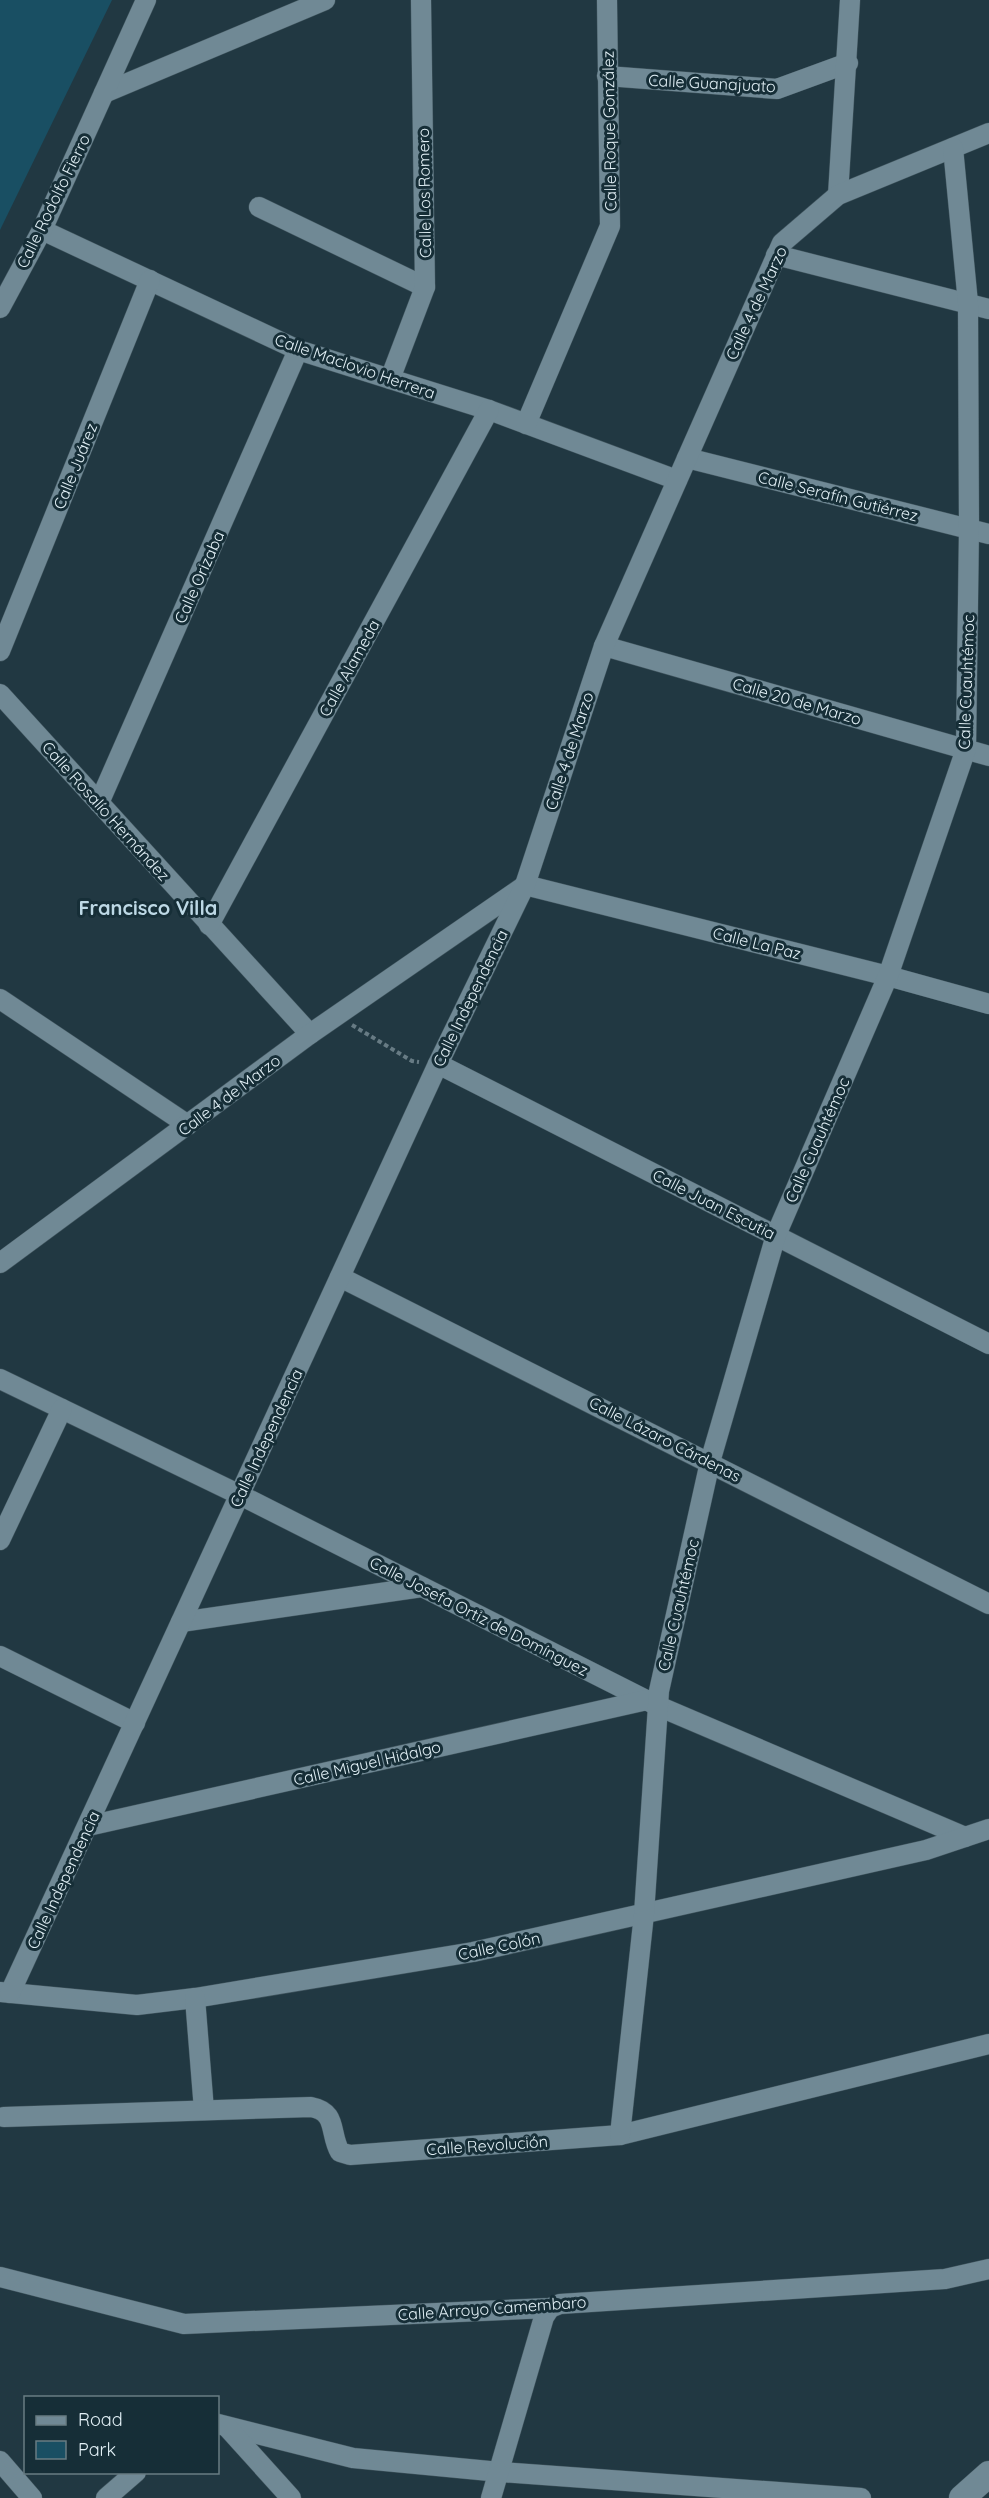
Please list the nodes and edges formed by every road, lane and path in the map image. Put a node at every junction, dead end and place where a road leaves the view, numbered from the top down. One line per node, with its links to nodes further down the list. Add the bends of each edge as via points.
1 (146, 0): 8 (street, Calle Rodolfo Fierro)
2 (326, 0): 8 (street)
3 (421, 0): 16 (street, Calle Los Romero)
4 (607, 0): 7 (street, Calle Roque González)
5 (850, 0): 6 (street)
6 (848, 63): 7 (street, Calle Guanajuato, via 777,89); 11 (street)
7 (607, 76): 23 (street, Calle Roque González, via 610,226)
8 (104, 93): 13 (street, Calle Rodolfo Fierro)
9 (989, 133): 10 (street, Calle 4 de Marzo)
10 (953, 148): 11 (street, Calle 4 de Marzo); 17 (street, Calle Cuauhtémoc)
11 (838, 195): 14 (street, Calle 4 de Marzo, via 782,243)
12 (259, 207): 16 (street)
13 (42, 230): 15 (street, Calle Maclovio Herrera); 18 (street, Calle Rodolfo Fierro)
14 (776, 255): 17 (street); 24 (street, Calle 4 de Marzo)
15 (150, 280): 20 (street, Calle Maclovio Herrera); 29 (street, Calle Juárez)
16 (425, 287): 21 (street, Calle Los Romero)
17 (968, 303): 19 (street); 26 (street, Calle Cuauhtémoc)
18 (0, 308)
19 (989, 309)
20 (298, 350): 21 (street, Calle Maclovio Herrera); 33 (street, Calle Orizaba)
21 (390, 379): 22 (street, Calle Maclovio Herrera)
22 (489, 410): 23 (street, Calle Maclovio Herrera); 35 (street, Calle Alameda)
23 (526, 424): 25 (street, Calle Maclovio Herrera)
24 (687, 458): 25 (street, Calle 4 de Marzo); 26 (street, Calle Serafín Gutiérrez)
25 (677, 480): 28 (street, Calle 4 de Marzo)
26 (969, 529): 27 (street, Calle Serafín Gutiérrez); 31 (street, Calle Cuauhtémoc)
27 (989, 534)
28 (604, 646): 31 (street, Calle 20 de Marzo); 34 (street, Calle 4 de Marzo)
29 (0, 651)
30 (0, 694): 33 (street, Calle Rosalío Hernández)
31 (966, 749): 32 (street, Calle 20 de Marzo); 36 (street, Calle Cuauhtémoc)
32 (989, 756)
33 (99, 803): 35 (street, Calle Rosalío Hernández)
34 (525, 885): 36 (street, Calle La Paz); 39 (street, Calle 4 de Marzo); 41 (street, Calle Independencia)
35 (209, 926): 40 (street, Calle Rosalío Hernández)
36 (888, 976): 38 (street, Calle La Paz); 43 (street, Calle Cuauhtémoc)
37 (0, 999): 42 (street)
38 (989, 1004)
39 (336, 1016): 40 (street, Calle 4 de Marzo); 41 (path, via 412,1061)
40 (310, 1034): 42 (street, Calle 4 de Marzo)
41 (438, 1064): 43 (street, Calle Juan Escutia); 45 (street, Calle Independencia)
42 (188, 1125): 44 (street, Calle 4 de Marzo)
43 (776, 1235): 46 (street, Calle Juan Escutia); 49 (street, Calle Cuauhtémoc)
44 (5, 1252)
45 (340, 1276): 49 (street, Calle Lázaro Cárdenas); 50 (street, Calle Independencia)
46 (989, 1344)
47 (0, 1379): 48 (street, Calle Josefa Ortiz de Domínguez)
48 (62, 1409): 50 (street, Calle Josefa Ortiz de Domínguez); 51 (street)
49 (710, 1462): 53 (street, Calle Lázaro Cárdenas); 56 (street, Calle Cuauhtémoc, via 659,1691)
50 (240, 1495): 52 (street, Calle Josefa Ortiz de Domínguez); 54 (street, Calle Independencia)
51 (0, 1540)
52 (422, 1587): 54 (street); 56 (street, Calle Josefa Ortiz de Domínguez)
53 (989, 1604)
54 (181, 1622): 57 (street, Calle Independencia)
55 (0, 1656): 57 (street)
56 (652, 1703): 58 (street, Calle Miguel Hidalgo); 60 (street, Calle Josefa Ortiz de Domínguez); 61 (street, Calle Cuauhtémoc)
57 (135, 1723): 58 (street, Calle Independencia)
58 (88, 1826): 62 (street, Calle Independencia)
59 (989, 1829): 60 (street, Calle Colón)
60 (965, 1837): 61 (street, Calle Colón, via 926,1850)
61 (644, 1914): 63 (street, Calle Colón, via 472,1952); 67 (street, Calle Cuauhtémoc)
62 (5, 1993): 63 (street, Calle Colón, via 137,2006)
63 (195, 1998): 65 (street)
64 (989, 2044): 67 (street, Calle Revolución)
65 (204, 2110): 66 (street, Calle Revolución); 67 (street, Calle Revolución, via 322,2109 330,2118 340,2152 350,2155)
66 (4, 2117)
67 (620, 2135)
68 (989, 2269): 70 (street, Calle Arroyo Camembaro, via 945,2279 560,2304)
69 (0, 2277): 70 (street, Calle Arroyo Camembaro, via 184,2325)
70 (550, 2308): 73 (street, via 544,2317)
71 (222, 2426): 73 (street, via 353,2458); 78 (street)
72 (0, 2461): 76 (street)
73 (500, 2472): 79 (street); 80 (street)
74 (134, 2474): 77 (street)
75 (989, 2474): 81 (street)
76 (32, 2498)
77 (106, 2498)
78 (291, 2498)
79 (491, 2498)
80 (861, 2498)
81 (962, 2498)

